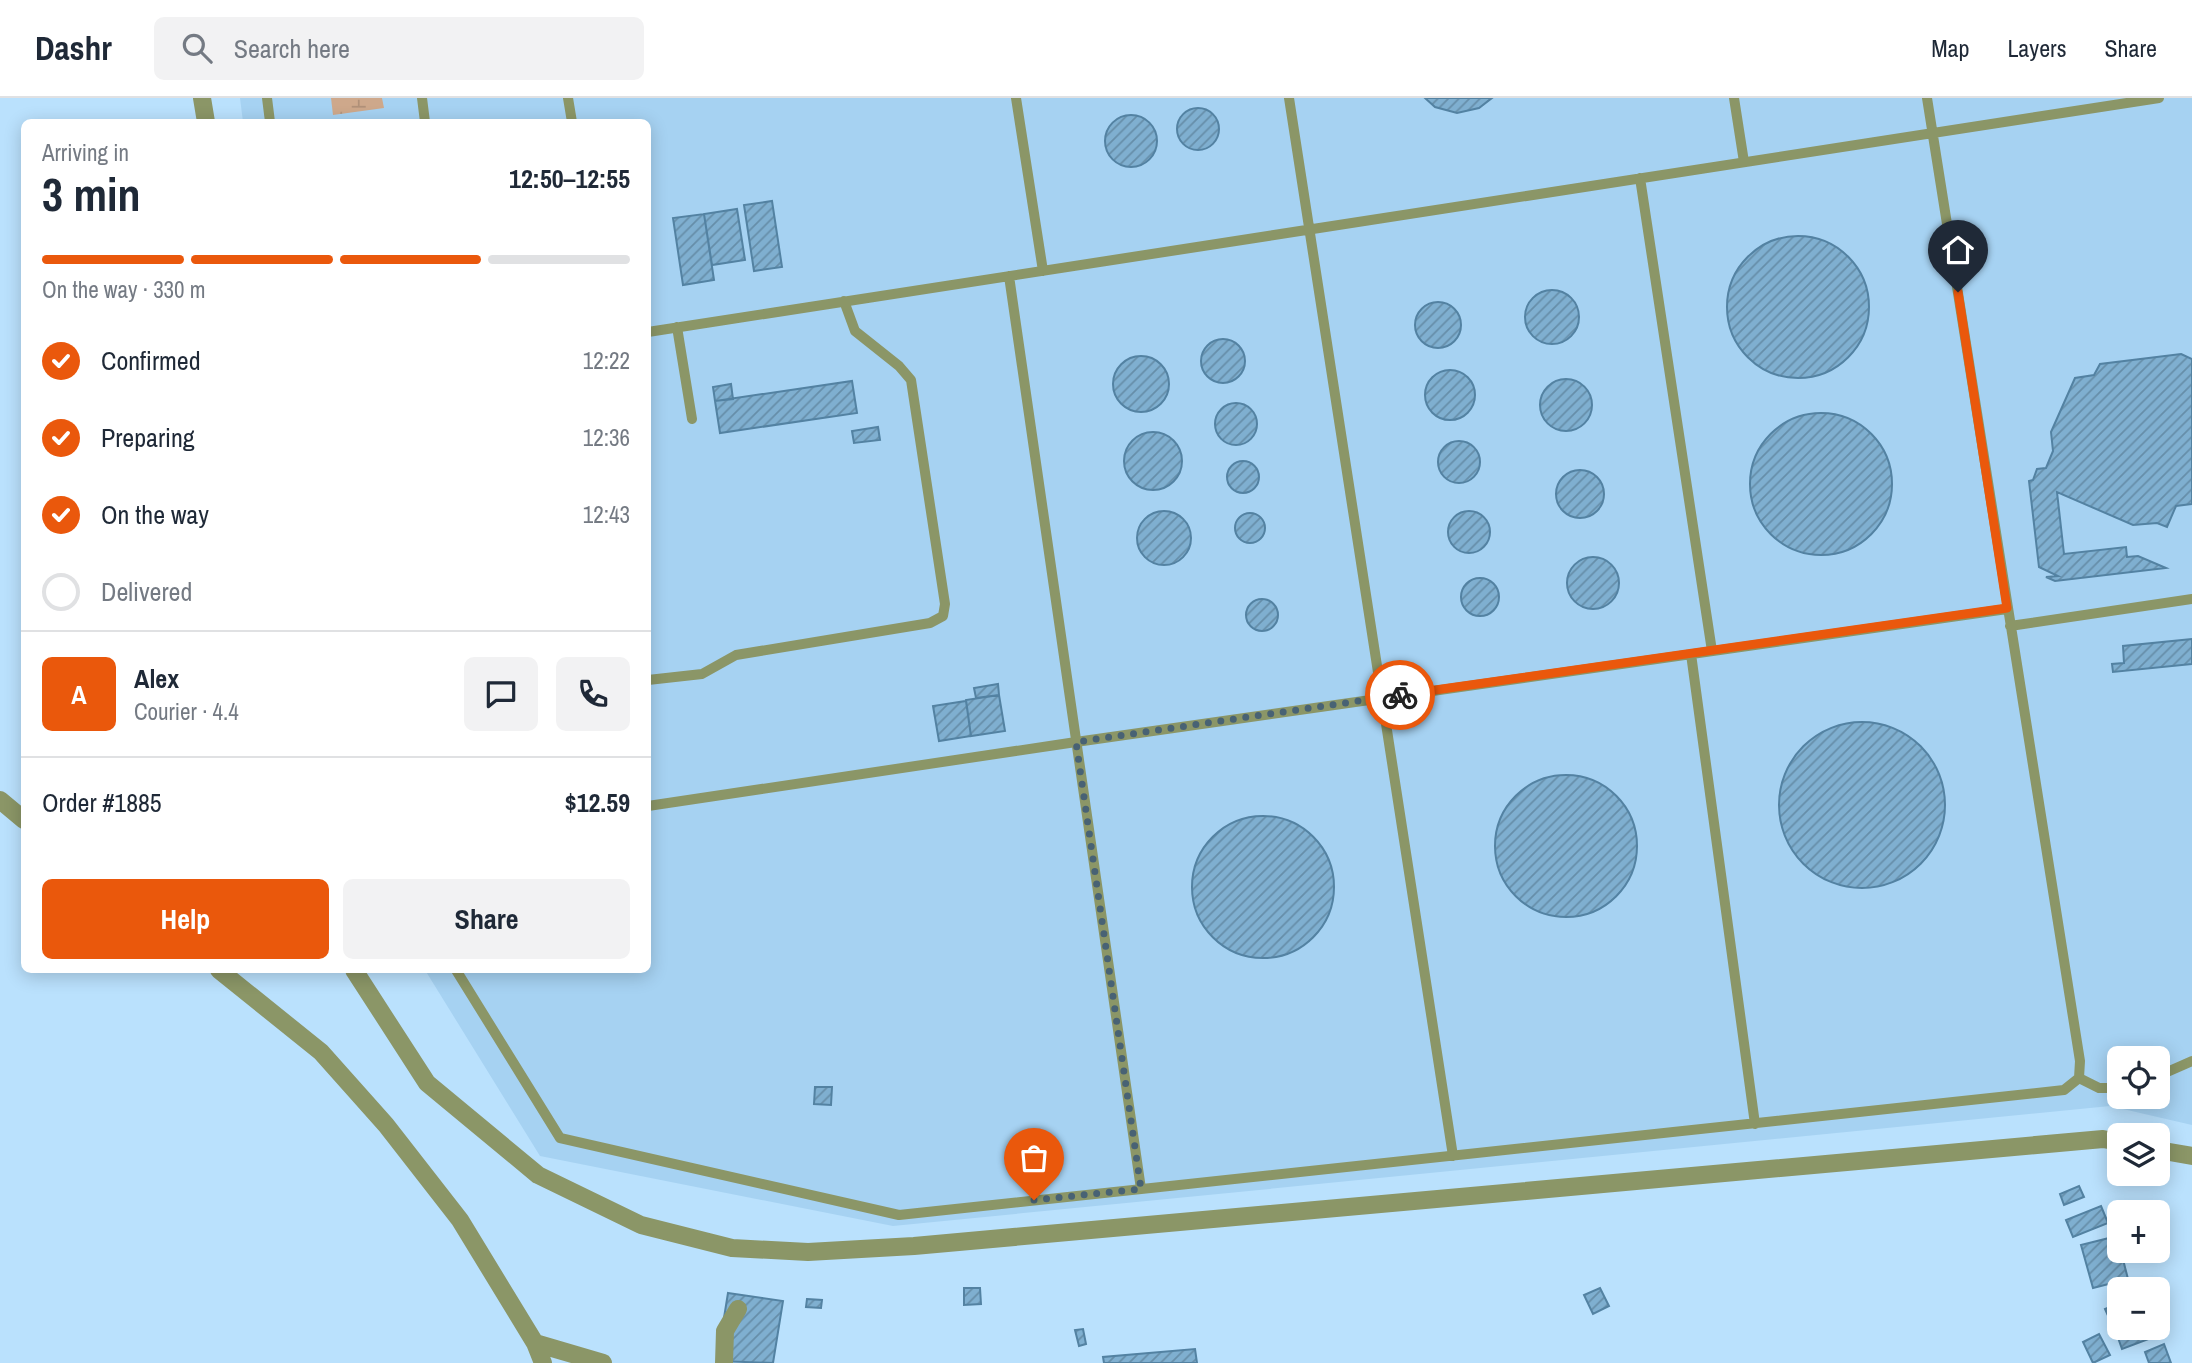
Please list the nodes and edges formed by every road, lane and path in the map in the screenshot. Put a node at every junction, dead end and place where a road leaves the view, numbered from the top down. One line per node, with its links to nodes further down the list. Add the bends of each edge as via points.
1 (202, 98): 10 (street)
2 (267, 98): 11 (lane)
3 (422, 98): 12 (lane)
4 (568, 98): 13 (lane)
5 (1016, 98): 18 (lane)
6 (1289, 98): 17 (lane)
7 (1734, 98): 15 (lane)
8 (1927, 98): 14 (lane)
9 (2159, 98): 14 (lane)
10 (206, 119)
11 (270, 119)
12 (425, 119)
13 (572, 119)
14 (1933, 133): 15 (lane); 25 (lane)
15 (1744, 162): 16 (lane)
16 (1640, 178): 17 (lane); 27 (lane)
17 (1310, 229): 18 (lane); 30 (lane)
18 (1043, 271): 19 (lane)
19 (1009, 276): 20 (lane); 31 (lane)
20 (844, 302): 21 (lane); 29 (lane, via 855,331 911,380 945,604 943,616 930,623 736,655 702,674)
21 (677, 327): 22 (lane); 23 (lane)
22 (651, 331)
23 (692, 419)
24 (2192, 599): 26 (lane)
25 (2007, 608): 26 (lane); 27 (lane)
26 (2010, 626): 40 (lane)
27 (1712, 651): 28 (lane)
28 (1691, 654): 30 (lane); 42 (lane)
29 (651, 680)
30 (1382, 698): 31 (lane); 45 (lane)
31 (1076, 742): 33 (lane); 47 (lane)
32 (0, 800): 34 (street)
33 (651, 806)
34 (21, 818)
35 (223, 973): 49 (street, via 321,1052 386,1125 460,1220)
36 (356, 973): 43 (street, via 428,1083 538,1175 641,1225 732,1248 808,1252 914,1246)
37 (458, 973): 47 (lane, via 560,1138 899,1215)
38 (2192, 1061): 39 (lane)
39 (2170, 1071)
40 (2080, 1078): 41 (lane); 42 (lane, via 2064,1090)
41 (2107, 1088)
42 (1755, 1124): 45 (lane)
43 (2107, 1140)
44 (2170, 1152): 46 (street)
45 (1453, 1156): 47 (lane)
46 (2192, 1157)
47 (1141, 1189)
48 (738, 1309): 52 (street, via 726,1331)
49 (535, 1343): 50 (street); 51 (street)
50 (543, 1363)
51 (603, 1363)
52 (724, 1363)

